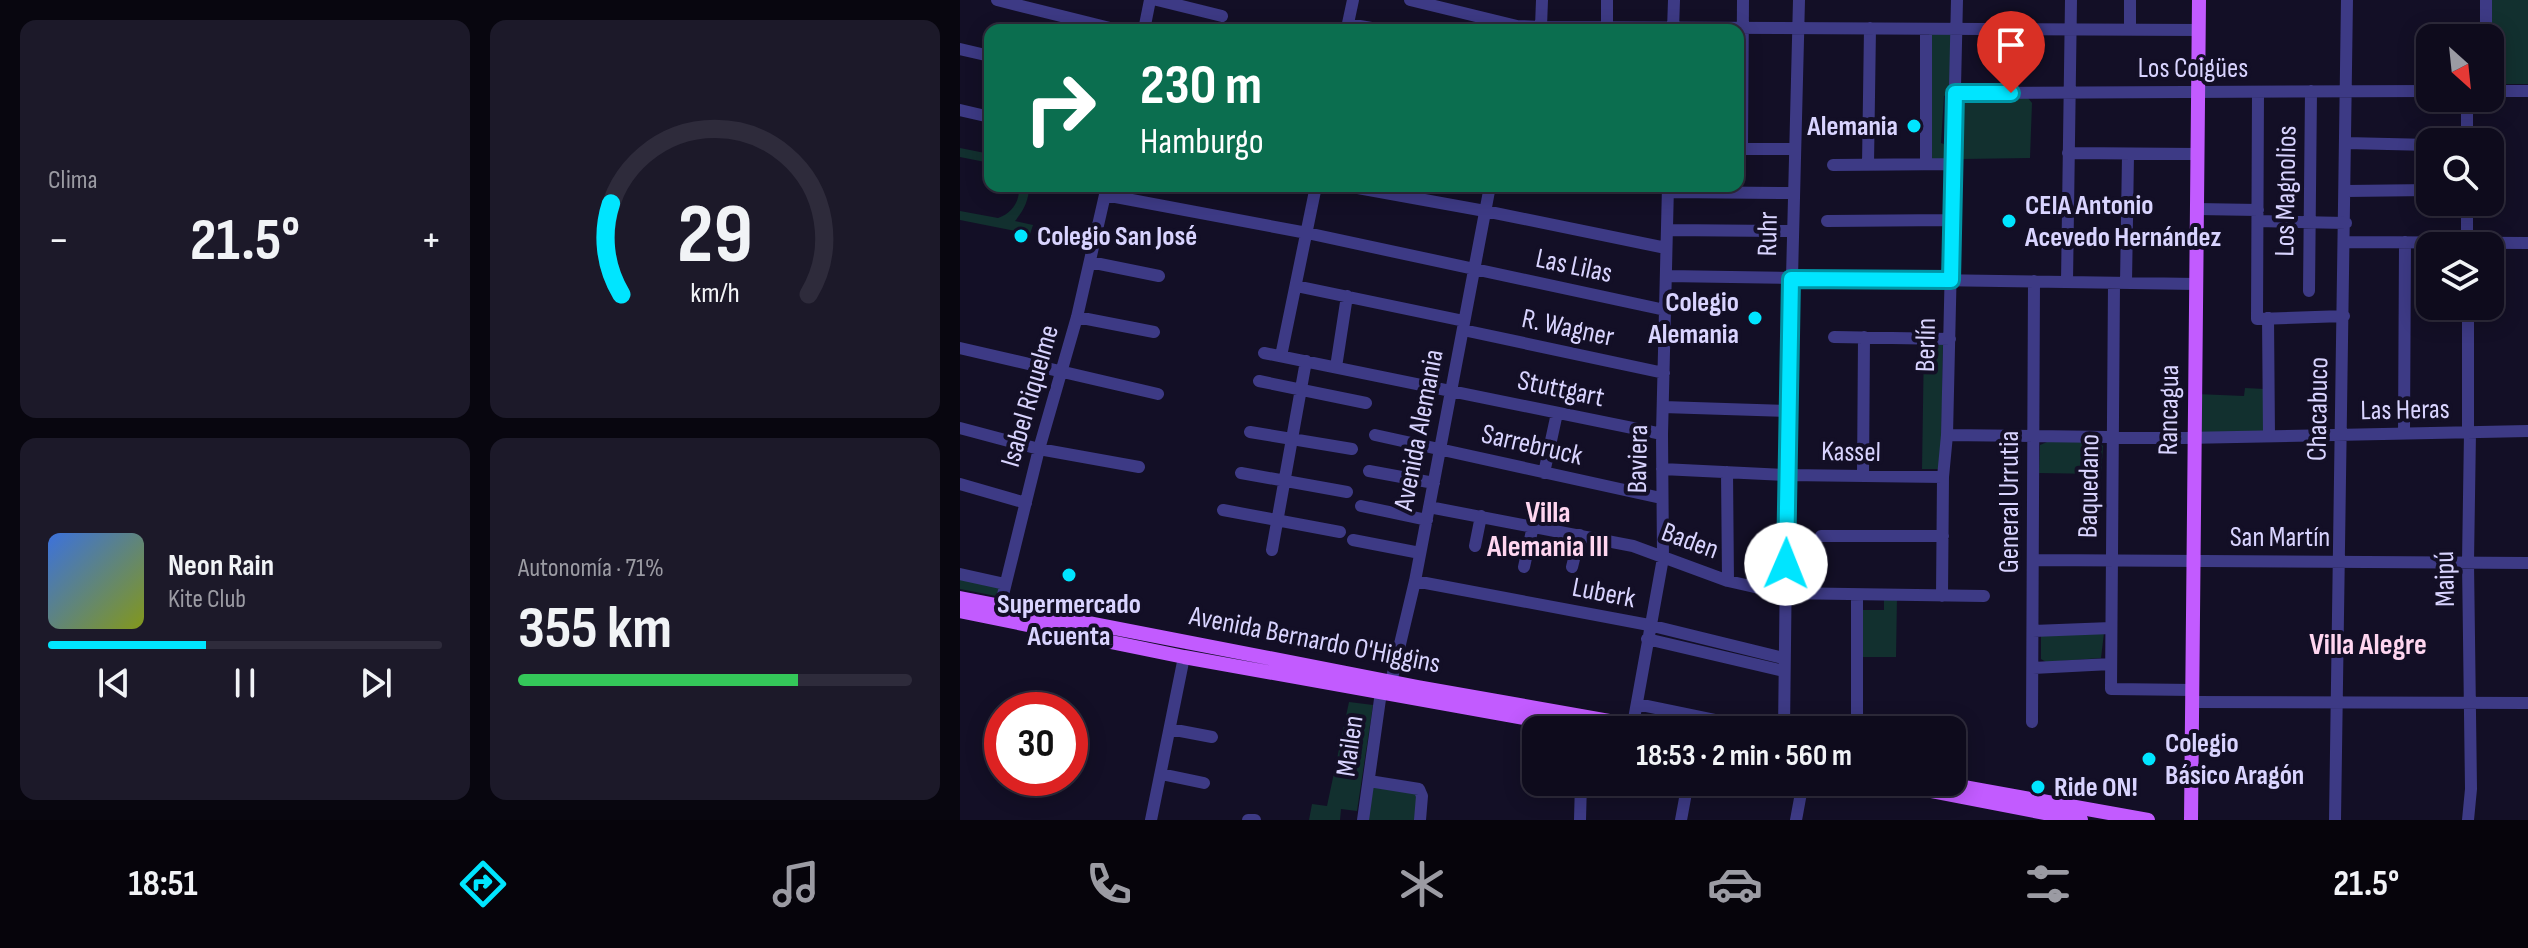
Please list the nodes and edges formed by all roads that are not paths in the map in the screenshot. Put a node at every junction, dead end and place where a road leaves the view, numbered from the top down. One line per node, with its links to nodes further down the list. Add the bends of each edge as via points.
1 (997, 0): 18 (street)
2 (1150, 0): 19 (street)
3 (1157, 0): 17 (street)
4 (1353, 0): 20 (street)
5 (1410, 0): 21 (street)
6 (1542, 0): 22 (street)
7 (1607, 0): 23 (street)
8 (1674, 0): 24 (street)
9 (1743, 0): 25 (street)
10 (1799, 0): 28 (street, Ruhr)
11 (1957, 0): 31 (street, Berlín)
12 (2071, 0): 32 (street)
13 (2130, 0): 33 (street)
14 (2199, 0): 34 (main road, Rancagua)
15 (2347, 0): 38 (street, Chacabuco)
16 (2486, 0): 26 (street)
17 (1222, 16)
18 (1094, 24)
19 (1145, 24)
20 (1349, 24)
21 (1502, 24)
22 (1541, 24)
23 (1607, 24)
24 (1673, 24)
25 (1743, 24)
26 (2486, 24)
27 (1744, 28): 28 (street)
28 (1798, 28): 29 (street); 51 (street, Ruhr)
29 (1870, 28): 30 (street); 55 (street)
30 (1926, 29): 31 (street); 56 (street)
31 (1956, 29): 32 (street); 45 (street, Berlín)
32 (2070, 30): 33 (street); 42 (street)
33 (2130, 30): 34 (street)
34 (2199, 30): 43 (main road, Rancagua)
35 (960, 49): 36 (street)
36 (984, 55)
37 (2311, 91): 38 (street, Los Coigües); 44 (street, Los Coigües); 74 (street, Los Magnolios)
38 (2347, 91): 39 (street, Los Coigües); 48 (street, Chacabuco)
39 (2416, 91)
40 (2504, 91): 41 (street)
41 (2528, 91)
42 (2069, 92): 43 (street, Los Coigües); 45 (street, Los Coigües); 52 (street)
43 (2198, 92): 44 (street, Los Coigües); 53 (main road, Rancagua)
44 (2258, 92): 71 (street)
45 (1955, 93): 57 (street, Berlín)
46 (960, 110): 47 (street)
47 (984, 116)
48 (2346, 143): 49 (street); 61 (street, Chacabuco)
49 (2416, 145)
50 (1744, 149): 51 (street)
51 (1795, 149): 68 (street, Ruhr)
52 (2068, 153): 54 (street); 92 (street)
53 (2198, 154): 54 (street); 69 (main road, Rancagua)
54 (2128, 155): 93 (street, Baquedano)
55 (1868, 164): 56 (street); 58 (street)
56 (1926, 164): 57 (street)
57 (1954, 164): 72 (street, Berlín)
58 (1833, 165)
59 (2416, 190): 61 (street)
60 (1744, 191): 68 (street)
61 (2346, 191): 75 (street, Chacabuco)
62 (1106, 192): 85 (street, Isabel Riquelme)
63 (1115, 192): 78 (street, Las Lilas)
64 (1315, 192): 78 (street)
65 (1380, 192): 70 (street)
66 (1489, 192): 70 (street, Avenida Alemania)
67 (1668, 192): 76 (street, Baviera)
68 (1793, 193): 77 (street, Ruhr)
69 (2197, 209): 71 (street); 94 (main road, Rancagua)
70 (1485, 211): 84 (street); 86 (street, Avenida Alemania)
71 (2258, 216): 74 (street); 101 (street)
72 (1952, 220): 73 (street); 90 (street, Berlín)
73 (1827, 221)
74 (2310, 222): 75 (street); 96 (street, Los Magnolios)
75 (2346, 223): 79 (street, Chacabuco)
76 (1667, 230): 77 (street); 84 (street, Baviera)
77 (1792, 231): 89 (street, Ruhr)
78 (1307, 233): 86 (street, Las Lilas); 95 (street)
79 (2345, 242): 80 (street); 99 (street, Chacabuco)
80 (2405, 242): 81 (street); 128 (street)
81 (2416, 242)
82 (2504, 243): 83 (street)
83 (2528, 243)
84 (1666, 248): 88 (street, Baviera)
85 (1090, 262): 87 (street); 100 (street, Isabel Riquelme)
86 (1474, 269): 98 (street, Las Lilas); 103 (street, Avenida Alemania)
87 (1159, 276)
88 (1666, 276): 89 (street); 98 (street, Baviera)
89 (1791, 279): 90 (street); 121 (street, Ruhr)
90 (1951, 280): 91 (street); 107 (street, Berlín)
91 (2034, 281): 92 (street); 131 (street, General Urrutia)
92 (2067, 282): 93 (street)
93 (2120, 283): 94 (street); 133 (street, Baquedano)
94 (2197, 284): 135 (main road, Rancagua)
95 (1296, 286): 97 (street, R. Wagner); 110 (street)
96 (2309, 291)
97 (1347, 296): 103 (street, R. Wagner); 112 (street)
98 (1665, 310): 114 (street, Baviera)
99 (2344, 316): 101 (street); 132 (street, Chacabuco)
100 (1077, 317): 104 (street); 113 (street, Isabel Riquelme)
101 (2263, 319): 134 (street)
102 (2468, 320): 126 (street, Maipú)
103 (1464, 325): 114 (street, R. Wagner); 117 (street, Avenida Alemania)
104 (1154, 332)
105 (1834, 337): 106 (street)
106 (1864, 337): 107 (street); 147 (street)
107 (1950, 339): 130 (street, Berlín)
108 (960, 348): 113 (street)
109 (1264, 353): 110 (street, Stuttgart)
110 (1281, 356): 111 (street, Stuttgart)
111 (1306, 361): 112 (street, Stuttgart); 116 (street)
112 (1336, 367): 117 (street, Stuttgart)
113 (1059, 373): 118 (street); 137 (street, Isabel Riquelme)
114 (1664, 373): 120 (street, Baviera)
115 (1259, 381): 116 (street)
116 (1301, 390): 119 (street); 136 (street)
117 (1451, 390): 122 (street, Stuttgart); 139 (street, Avenida Alemania)
118 (1158, 394)
119 (1366, 403)
120 (1663, 407): 121 (street); 127 (street, Baviera)
121 (1788, 411): 146 (street, Ruhr)
122 (1557, 413): 127 (street, Stuttgart); 145 (street)
123 (960, 428): 137 (street)
124 (2528, 431): 126 (street, Las Heras)
125 (1250, 432): 136 (street)
126 (2469, 432): 128 (street, Las Heras); 174 (street, Maipú)
127 (1662, 434): 141 (street, Baviera)
128 (2404, 434): 132 (street, Las Heras)
129 (1375, 435): 139 (street, Sarrebruck)
130 (1947, 435): 131 (street, Las Heras); 148 (street, Berlín)
131 (2033, 435): 133 (street, Las Heras); 170 (street, General Urrutia)
132 (2341, 435): 134 (street, Las Heras); 173 (street, Chacabuco)
133 (2113, 436): 135 (street, Las Heras); 171 (street, Baquedano)
134 (2269, 436): 135 (street, Las Heras)
135 (2195, 437): 172 (main road, Rancagua)
136 (1292, 439): 138 (street); 149 (street)
137 (1039, 449): 140 (street); 154 (street, Isabel Riquelme)
138 (1352, 449)
139 (1440, 449): 145 (street, Sarrebruck); 150 (street, Avenida Alemania)
140 (1139, 467)
141 (1662, 469): 143 (street, Kassel); 153 (street, Baviera)
142 (1369, 471): 150 (street)
143 (1727, 472): 146 (street, Kassel); 180 (street)
144 (1241, 473): 149 (street)
145 (1544, 473): 153 (street, Sarrebruck)
146 (1787, 475): 147 (street, Kassel); 182 (street, Ruhr)
147 (1863, 476): 148 (street, Kassel)
148 (1943, 477): 164 (street, Berlín)
149 (1284, 481): 152 (street); 159 (street)
150 (1434, 483): 157 (street, Avenida Alemania)
151 (960, 484): 154 (street)
152 (1347, 492)
153 (1661, 498): 169 (street, Baviera)
154 (1026, 503): 181 (street, Isabel Riquelme)
155 (1361, 506): 157 (street, Baden)
156 (1223, 510): 159 (street)
157 (1428, 513): 158 (street, Baden); 168 (street, Avenida Alemania)
158 (1481, 516): 160 (street, Baden); 166 (street)
159 (1278, 520): 161 (street); 167 (street)
160 (1533, 526): 162 (street, Baden); 176 (street)
161 (1340, 532)
162 (1580, 535): 169 (street, Baden); 177 (street)
163 (1821, 536): 164 (street)
164 (1943, 536): 184 (street, Berlín)
165 (1353, 540): 168 (street)
166 (1475, 546)
167 (1272, 550)
168 (1420, 553): 179 (street, Avenida Alemania)
169 (1663, 558): 180 (street, Baden); 189 (street, Baviera)
170 (2033, 560): 171 (street, San Martín); 191 (street, General Urrutia)
171 (2112, 561): 172 (street, San Martín); 190 (street, Baquedano)
172 (2194, 561): 173 (street, San Martín); 200 (main road, Rancagua)
173 (2338, 562): 174 (street, San Martín); 201 (street, Chacabuco)
174 (2468, 562): 175 (street, San Martín); 202 (street, Maipú)
175 (2528, 563)
176 (1524, 567)
177 (1572, 567)
178 (960, 574): 181 (street)
179 (1415, 581): 189 (street, Luberk); 199 (street, Avenida Alemania)
180 (1728, 581): 182 (street, Baden)
181 (1005, 584): 188 (street, Isabel Riquelme)
182 (1785, 594): 183 (street, Baden); 196 (street, Ruhr)
183 (1857, 595): 184 (street, Baden); 211 (street)
184 (1942, 596): 185 (street, Baden)
185 (1984, 596)
186 (960, 598): 188 (main road, Avenida Bernardo O'Higgins)
187 (960, 611): 188 (main road, Avenida Bernardo O'Higgins)
188 (999, 612): 192 (main road, Avenida Bernardo O'Higgins); 195 (main road, Avenida Bernardo O'Higgins)
189 (1649, 625): 193 (street, Baviera); 196 (street, Luberk)
190 (2111, 628): 191 (street); 197 (street, Baquedano)
191 (2033, 631): 198 (street, General Urrutia)
192 (1152, 635): 194 (main road, Avenida Bernardo O'Higgins); 195 (main road, via 1179,644)
193 (1647, 639): 196 (street, Luberk); 204 (street, Baviera)
194 (1243, 653): 195 (main road, via 1200,649); 199 (main road, Avenida Bernardo O'Higgins)
195 (1184, 657): 199 (main road, Avenida Bernardo O'Higgins); 213 (street)
196 (1784, 664): 210 (street, Ruhr)
197 (2111, 664): 198 (street); 200 (street, Baquedano, via 2111,689)
198 (2033, 668): 212 (street, General Urrutia)
199 (1386, 687): 205 (main road, Avenida Bernardo O'Higgins); 216 (street, Mailen)
200 (2193, 696): 201 (street); 231 (main road, Rancagua)
201 (2335, 703): 202 (street); 232 (street, Chacabuco)
202 (2472, 703): 203 (street); 233 (street, Maipú)
203 (2528, 703)
204 (1637, 704): 208 (street, Baviera); 209 (street)
205 (1510, 709): 206 (main road, Avenida Bernardo O'Higgins); 207 (main road, Avenida Bernardo O'Higgins)
206 (1537, 716)
207 (1555, 716)
208 (1634, 716)
209 (1695, 716)
210 (1784, 716)
211 (1857, 716)
212 (2032, 722)
213 (1170, 729): 214 (street); 215 (street)
214 (1212, 737)
215 (1161, 774): 217 (street); 223 (street)
216 (1369, 781): 224 (street, Mailen); 225 (street, via 1421,791)
217 (1204, 783)
218 (1966, 787): 230 (main road)
219 (1581, 796): 226 (street)
220 (1685, 796): 227 (street)
221 (1800, 796): 228 (street)
222 (1957, 796): 229 (main road)
223 (1151, 820)
224 (1363, 820)
225 (1420, 820)
226 (1580, 820)
227 (1681, 820)
228 (1796, 820)
229 (2081, 820)
230 (2148, 820)
231 (2191, 820)
232 (2335, 820)
233 (2468, 820)

